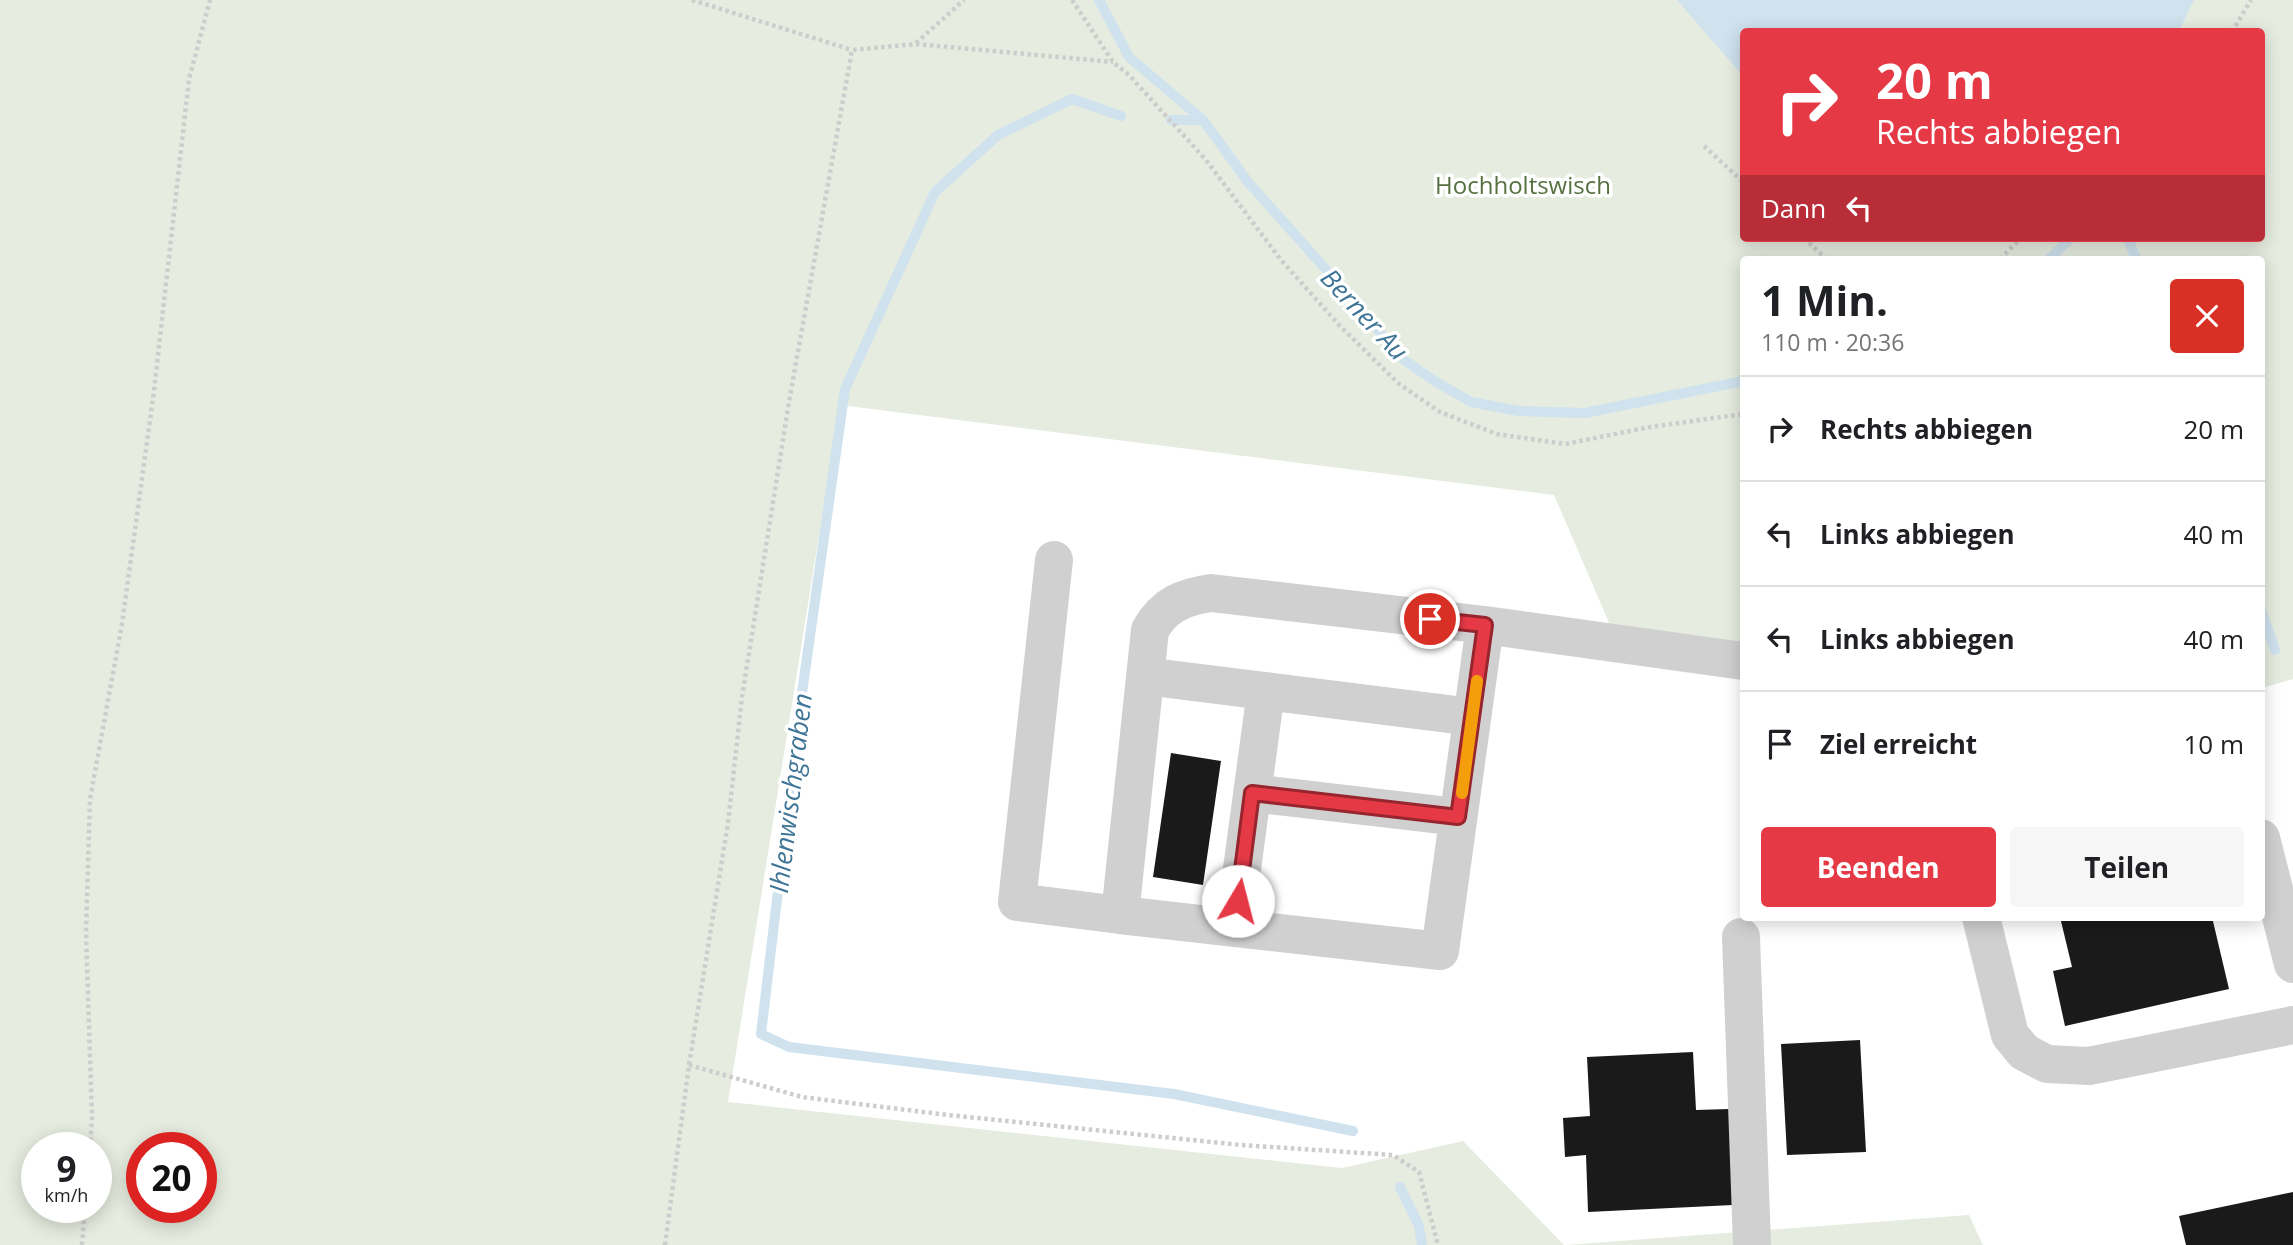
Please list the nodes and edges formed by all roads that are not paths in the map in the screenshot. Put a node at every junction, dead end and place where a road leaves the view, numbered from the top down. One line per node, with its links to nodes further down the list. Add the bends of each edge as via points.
1 (1054, 560): 10 (lane, via 1017,902)
2 (1485, 625): 3 (lane); 4 (lane, via 1211,593 1187,596 1168,607 1150,630); 6 (lane)
3 (1740, 661)
4 (1145, 676): 5 (lane); 10 (lane)
5 (1266, 691): 6 (lane); 7 (lane)
6 (1472, 717): 8 (lane)
7 (1252, 793): 8 (lane); 12 (lane)
8 (1458, 817): 12 (lane, via 1440,951)
9 (2270, 843): 14 (lane)
10 (1120, 915): 12 (lane)
11 (1982, 921): 15 (lane, via 2010,1035 2024,1052 2047,1063 2089,1066)
12 (1234, 928)
13 (1741, 937): 16 (lane)
14 (2293, 964)
15 (2293, 1025)
16 (1752, 1245)

